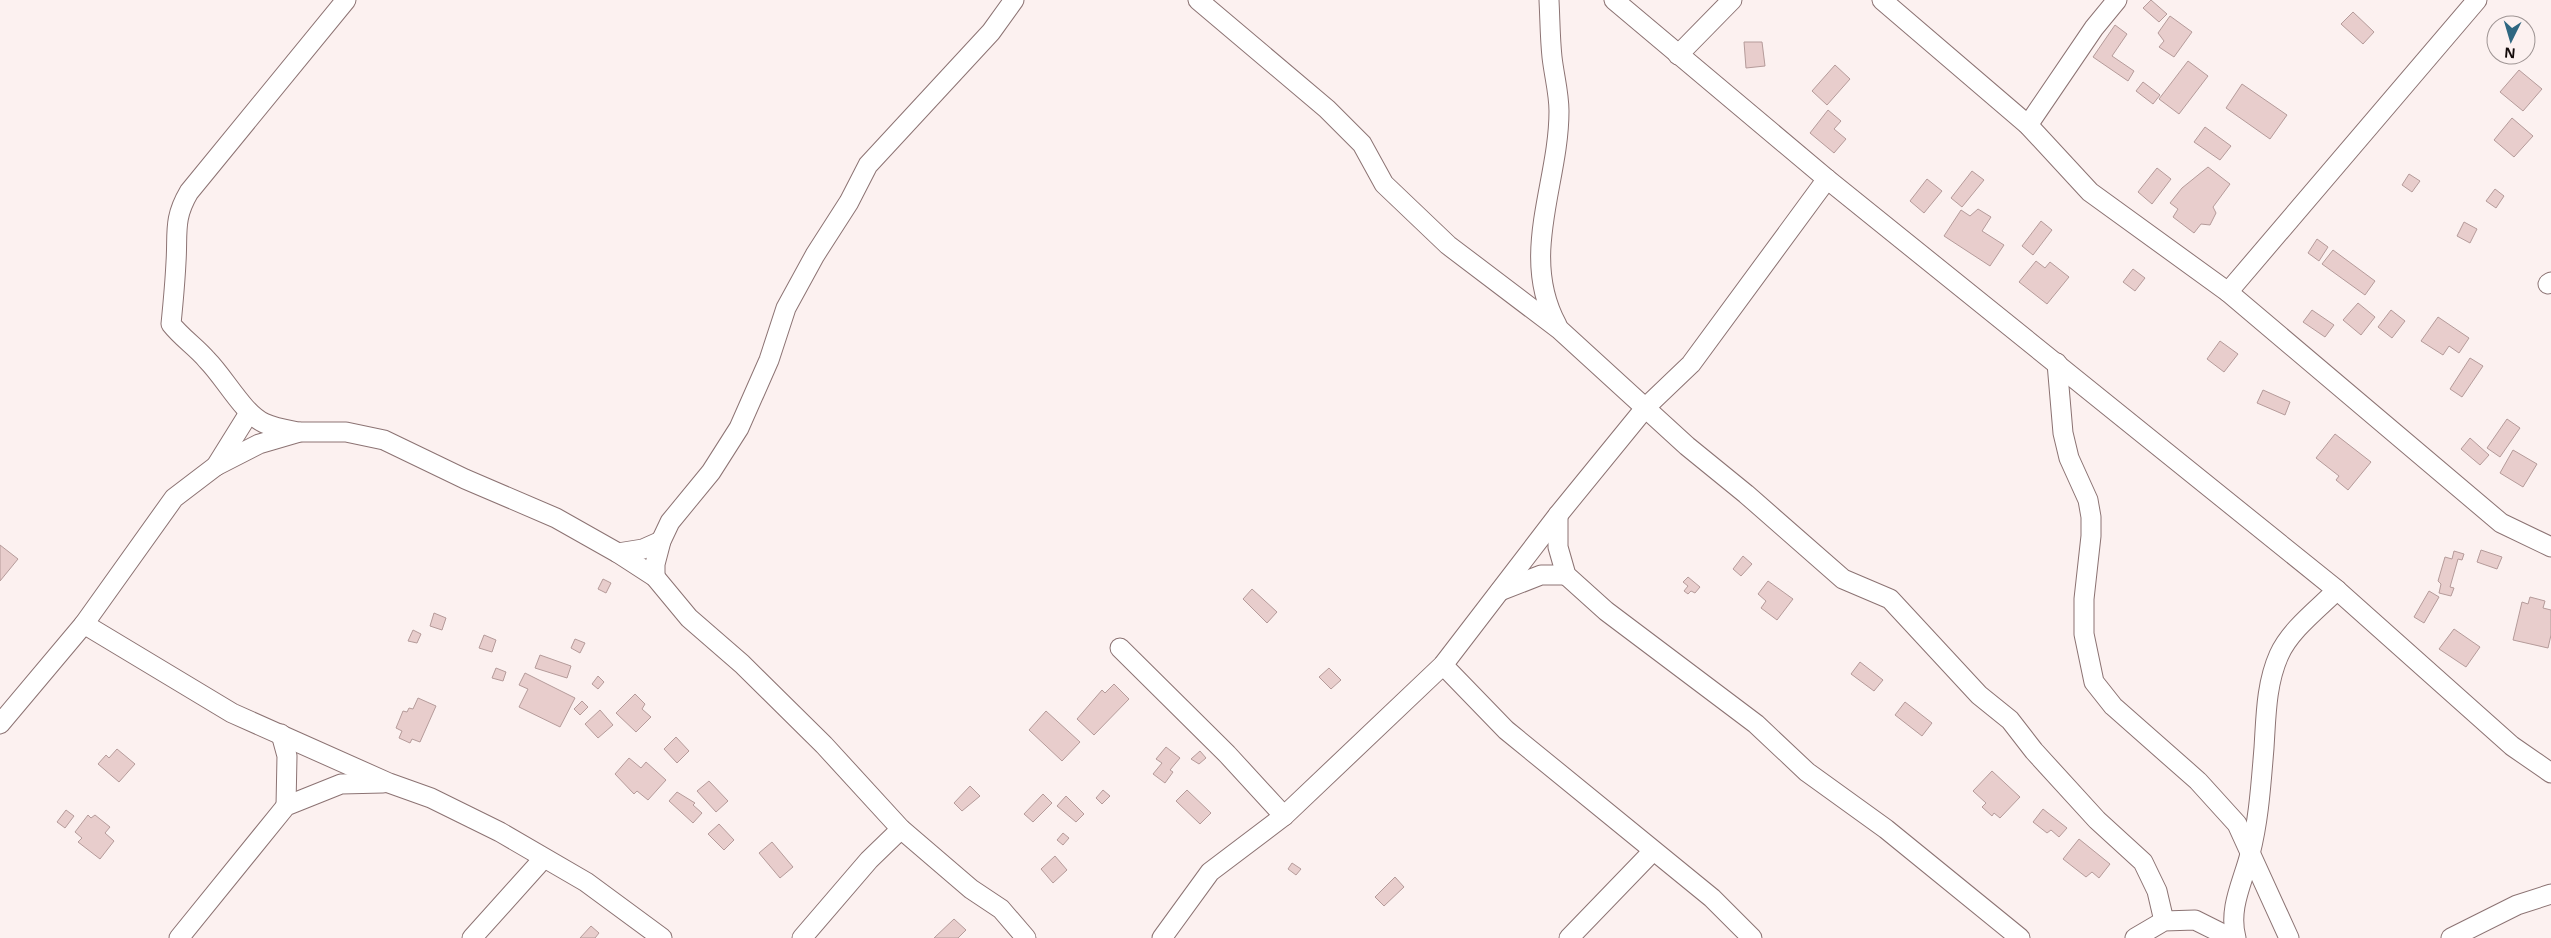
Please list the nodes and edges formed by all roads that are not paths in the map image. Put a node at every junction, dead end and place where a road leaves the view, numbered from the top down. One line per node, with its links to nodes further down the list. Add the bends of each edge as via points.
1 (346, 0): 17 (street, via 245,121 179,208 172,324 228,383)
2 (1014, 0): 21 (street, via 991,32 868,165 786,308 769,360 739,428 711,472 670,522)
3 (1198, 0): 14 (street, via 1334,116 1362,144 1384,184 1448,245)
4 (1549, 0): 14 (street, via 1559,111 1553,168 1541,231 1541,279 1547,306)
5 (1614, 0): 10 (street)
6 (1732, 0): 10 (street)
7 (1882, 0): 11 (street)
8 (2118, 0): 11 (street, via 2094,28)
9 (2477, 0): 13 (street)
10 (1678, 54): 12 (street)
11 (2028, 125): 13 (street, via 2090,192)
12 (1827, 179): 15 (street); 16 (street, via 1691,364)
13 (2228, 292): 22 (street, via 2501,523)
14 (1560, 330): 16 (street)
15 (2057, 363): 26 (street); 39 (street, via 2063,433 2069,458 2088,500 2091,517 2084,634 2094,682 2134,727 2212,795 2237,824)
16 (1646, 407): 20 (street); 42 (street, via 1843,579 1890,599 1979,695 2010,720 2097,820 2143,862 2157,891)
17 (248, 412): 18 (street, via 265,424); 19 (street)
18 (300, 432): 19 (street, via 260,444); 23 (street, via 346,432 384,440 556,518)
19 (216, 466): 28 (street, via 174,498)
20 (1558, 514): 24 (street, via 1558,547); 27 (street)
21 (661, 542): 23 (street); 25 (street)
22 (2551, 547)
23 (618, 553): 25 (street)
24 (1566, 575): 27 (street, via 1541,575); 51 (street, via 1606,611 1756,724 1807,772 1908,847)
25 (655, 577): 37 (street, via 689,618 742,664 824,745)
26 (2337, 590): 33 (street, via 2512,746); 39 (street, via 2290,638 2279,655 2264,717 2262,778)
27 (1500, 591): 30 (street)
28 (84, 624): 31 (street); 32 (street, via 232,712)
29 (1120, 648): 36 (street, via 1227,754)
30 (1443, 665): 36 (street); 38 (street, via 1506,730)
31 (0, 724)
32 (281, 734): 34 (street); 35 (street, via 287,756)
33 (2551, 773)
34 (389, 783): 35 (street, via 341,784); 40 (street, via 431,798 500,832)
35 (286, 806): 43 (street)
36 (1284, 816): 48 (street, via 1210,872)
37 (901, 829): 46 (street, via 869,860); 47 (street, via 1001,909)
38 (1653, 851): 49 (street); 50 (street, via 1712,898)
39 (2250, 853): 54 (street, via 2235,904 2232,923); 55 (street)
40 (543, 859): 44 (street); 45 (street, via 586,882)
41 (2551, 894): 56 (street, via 2517,905)
42 (2164, 921): 52 (street); 53 (street, via 2195,920)
43 (180, 938)
44 (472, 938)
45 (662, 938)
46 (802, 938)
47 (1026, 938)
48 (1162, 938)
49 (1569, 938)
50 (1752, 938)
51 (2020, 938)
52 (2136, 938)
53 (2231, 938)
54 (2236, 938)
55 (2289, 938)
56 (2451, 938)

